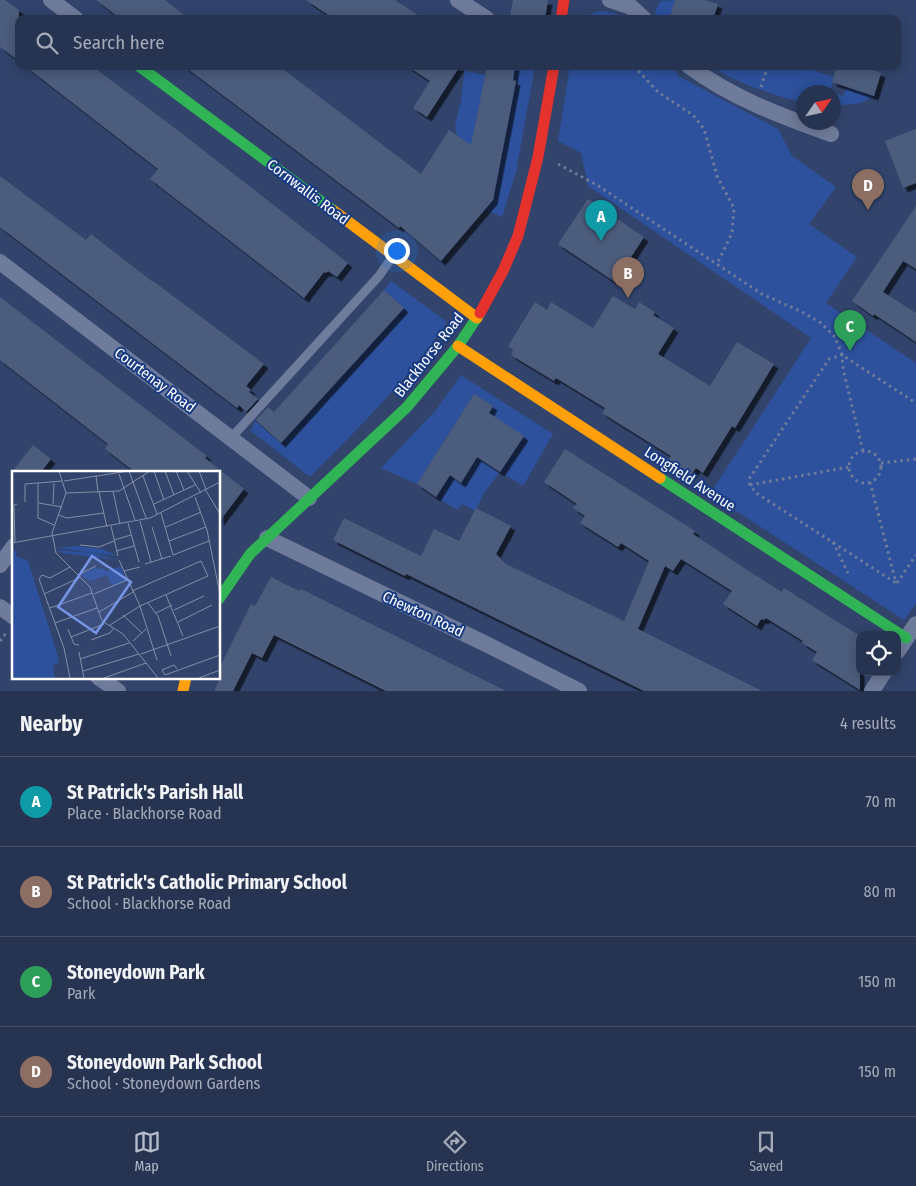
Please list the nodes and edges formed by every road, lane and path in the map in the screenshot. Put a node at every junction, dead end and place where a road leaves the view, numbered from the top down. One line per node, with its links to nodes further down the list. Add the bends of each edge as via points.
1 (51, 0): 6 (street)
2 (458, 0): 7 (street)
3 (564, 0): 8 (street)
4 (610, 0): 5 (street)
5 (634, 4): 9 (street)
6 (71, 15)
7 (481, 15)
8 (562, 15)
9 (641, 15)
10 (144, 70): 16 (street, Cornwallis Road)
11 (553, 70): 19 (street, Blackhorse Road, via 538,158 518,236)
12 (638, 70): 18 (path, via 658,92 693,115 704,128 717,176 734,208 732,233)
13 (694, 70): 14 (street, via 742,99 783,118)
14 (831, 134)
15 (551, 161): 18 (path, via 597,185)
16 (394, 256): 19 (street, Cornwallis Road); 23 (lane)
17 (0, 262): 23 (street, Courtenay Road)
18 (717, 264): 21 (path, via 762,294 820,323 835,337)
19 (477, 318): 20 (street, Blackhorse Road)
20 (458, 346): 30 (street, Blackhorse Road, via 407,407); 39 (street, Longfield Avenue)
21 (842, 355): 22 (path); 24 (path); 29 (path, via 829,359 749,479)
22 (916, 403)
23 (230, 438): 30 (street, Courtenay Road)
24 (863, 451): 26 (path, via 876,454); 27 (path, via 854,455)
25 (916, 459): 26 (path)
26 (881, 463): 28 (path, via 879,476)
27 (849, 467): 28 (path, via 852,477 858,482); 29 (path)
28 (870, 482): 35 (path)
29 (750, 485): 35 (path, via 756,493)
30 (310, 498): 31 (street, Blackhorse Road)
31 (267, 538): 36 (street, Blackhorse Road, via 250,554); 46 (street, Chewton Road)
32 (12, 549): 34 (street)
33 (916, 555): 35 (path)
34 (0, 565)
35 (896, 583)
36 (220, 598)
37 (0, 607): 38 (street)
38 (12, 616)
39 (911, 631): 40 (street)
40 (901, 646)
41 (881, 676): 47 (street)
42 (99, 678): 44 (street)
43 (186, 678): 45 (street)
44 (118, 691)
45 (183, 691)
46 (579, 691)
47 (872, 691)

